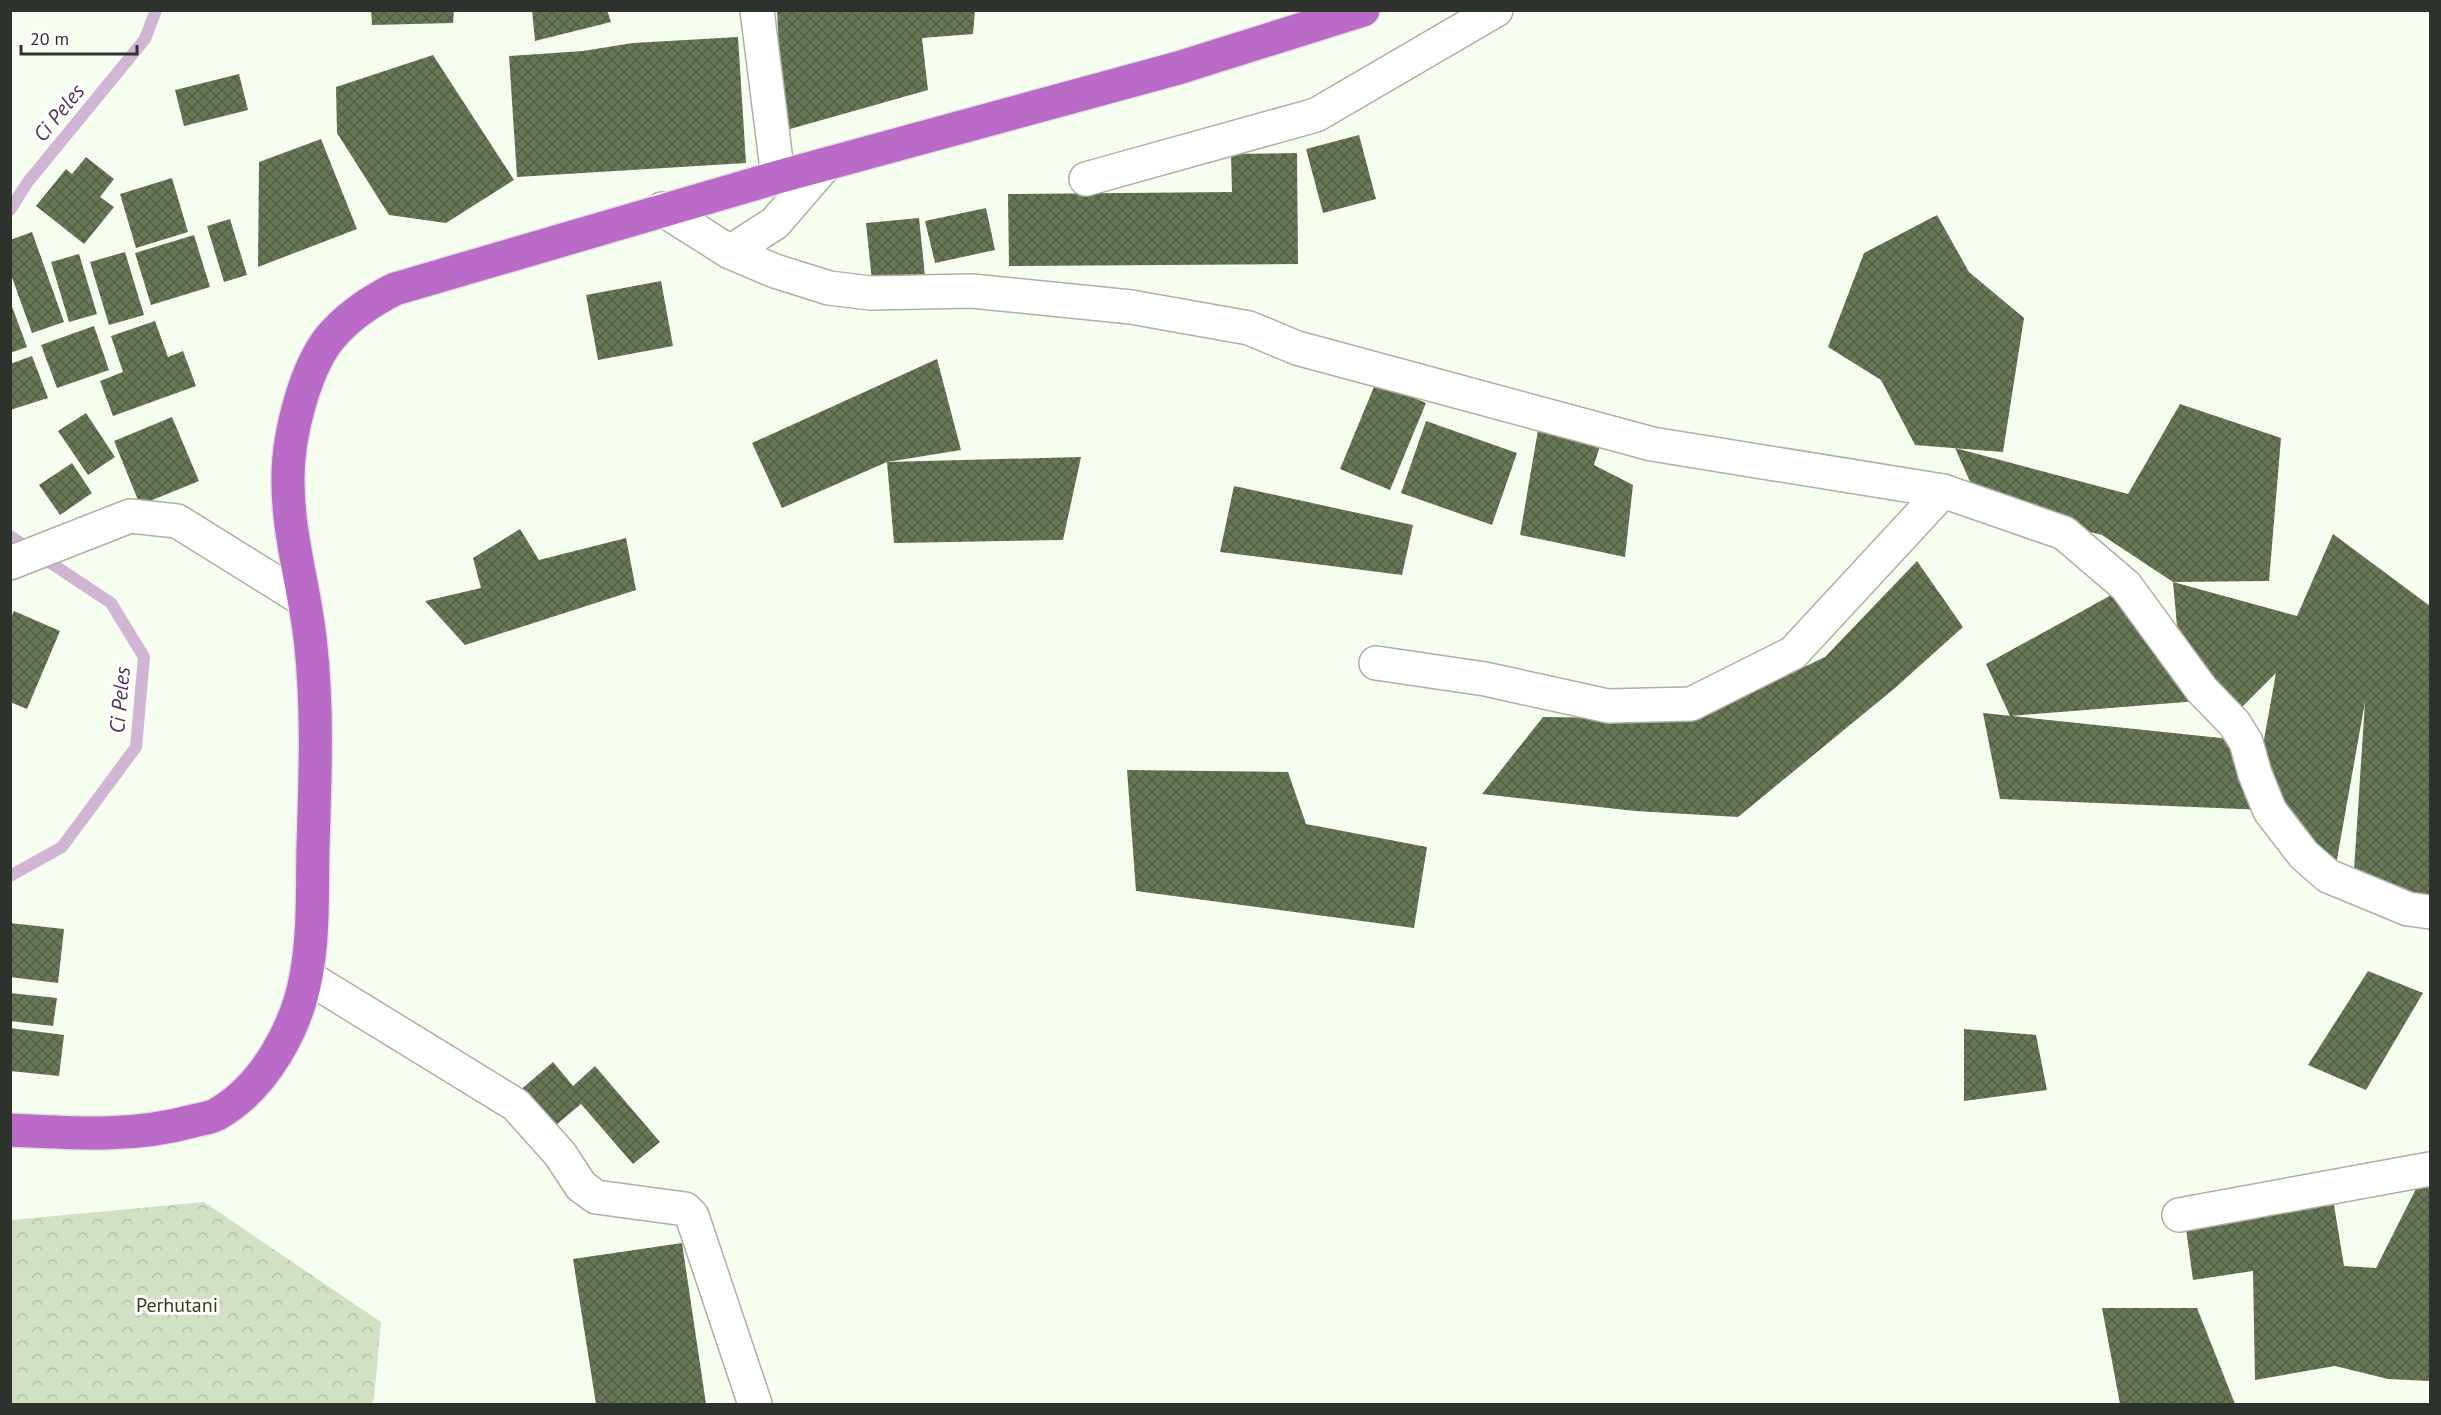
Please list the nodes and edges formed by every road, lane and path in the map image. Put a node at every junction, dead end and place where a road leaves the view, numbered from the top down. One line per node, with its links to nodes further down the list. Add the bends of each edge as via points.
1 (758, 10): 5 (street)
2 (1363, 10): 4 (highway, via 1189,65)
3 (1496, 10): 6 (street, via 1316,115)
4 (825, 165): 5 (highway); 8 (street, via 775,223)
5 (778, 177): 7 (highway)
6 (1086, 179)
7 (662, 209): 8 (street); 11 (highway, via 394,289 368,303 334,333 314,366 292,436 288,481 291,526)
8 (730, 252): 9 (street, via 829,288 871,293 972,291 1131,307 1249,328 1297,348 1652,444)
9 (1942, 491): 12 (street, via 1793,653 1691,705 1608,706 1485,680); 13 (street, via 2064,532 2126,586 2202,690 2234,723 2246,742 2270,812 2304,855 2328,876 2408,909)
10 (10, 563): 11 (street, via 130,516 177,521)
11 (304, 600): 14 (highway, via 316,713)
12 (1376, 663)
13 (2430, 912)
14 (306, 976): 15 (highway, via 291,1022 273,1059 250,1089 218,1114 172,1127 108,1135); 18 (street, via 516,1105 560,1154 581,1186 596,1197 685,1209 694,1223)
15 (10, 1130)
16 (2430, 1169): 17 (street)
17 (2179, 1215)
18 (755, 1404)

